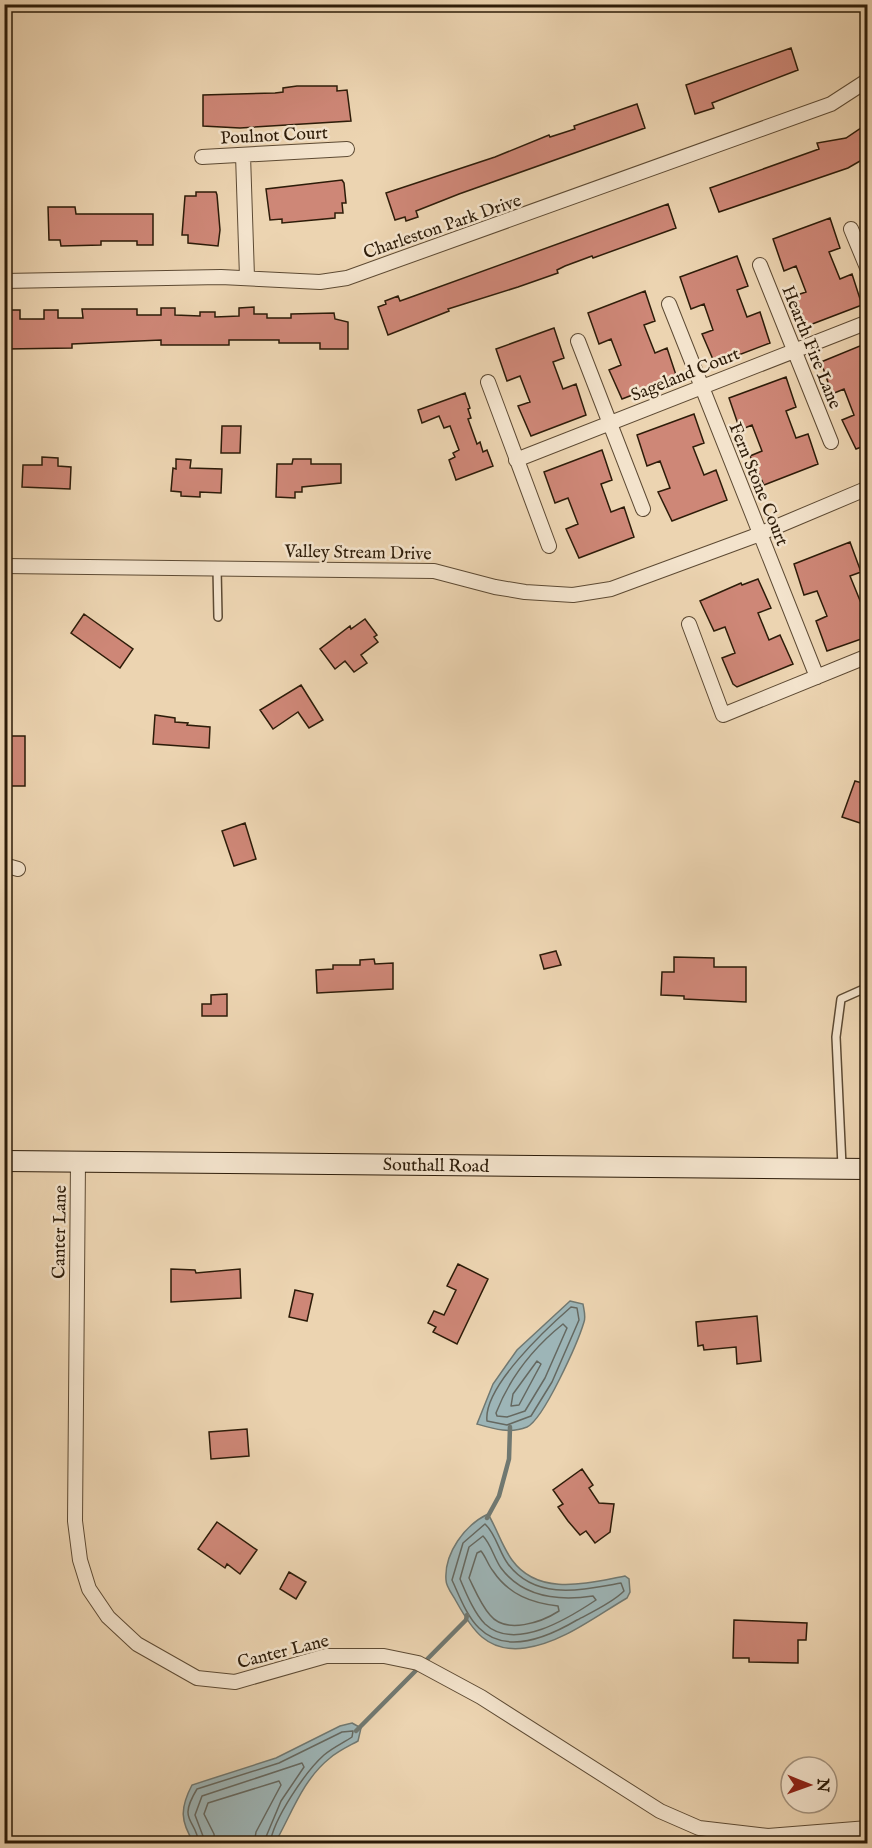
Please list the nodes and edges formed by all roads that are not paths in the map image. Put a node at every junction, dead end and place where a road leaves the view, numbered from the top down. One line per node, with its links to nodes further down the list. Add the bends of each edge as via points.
1 (867, 80): 8 (street, Charleston Park Drive, via 831,104 374,270 320,282)
2 (347, 149): 3 (street, Poulnot Court)
3 (243, 155): 4 (street, Poulnot Court); 8 (street)
4 (202, 156)
5 (851, 229): 7 (street)
6 (760, 265): 13 (street, Hearth Fire Lane)
7 (867, 270)
8 (247, 277): 9 (street, Charleston Park Drive)
9 (4, 281)
10 (669, 304): 15 (street, Fern Stone Court)
11 (867, 322): 13 (street, Sageland Court)
12 (578, 341): 16 (street)
13 (793, 350): 15 (street, Sageland Court); 17 (street, Hearth Fire Lane)
14 (488, 382): 18 (street)
15 (701, 387): 16 (street, Sageland Court); 21 (street, Fern Stone Court)
16 (609, 423): 18 (street, Sageland Court); 20 (street)
17 (831, 442)
18 (516, 460): 22 (street)
19 (867, 488): 21 (street, Valley Stream Drive)
20 (643, 509)
21 (759, 532): 24 (street, Valley Stream Drive, via 611,589 573,595 495,588 434,571); 28 (street, Fern Stone Court)
22 (549, 546)
23 (4, 566): 24 (street, Valley Stream Drive)
24 (217, 568): 25 (lane)
25 (218, 616)
26 (689, 624): 28 (street, via 723,714)
27 (867, 656): 28 (street)
28 (817, 676)
29 (4, 864): 30 (street)
30 (18, 869)
31 (867, 987): 34 (lane, via 842,999 836,1036)
32 (4, 1161): 33 (street, Southall Road)
33 (78, 1161): 34 (street, Southall Road); 36 (street, Canter Lane, via 75,1521 89,1589 108,1617 137,1644 197,1678 235,1682 326,1656 384,1656 418,1663 481,1697 660,1811 699,1828 768,1836)
34 (842, 1168): 35 (street, Southall Road)
35 (867, 1169)
36 (867, 1828)

